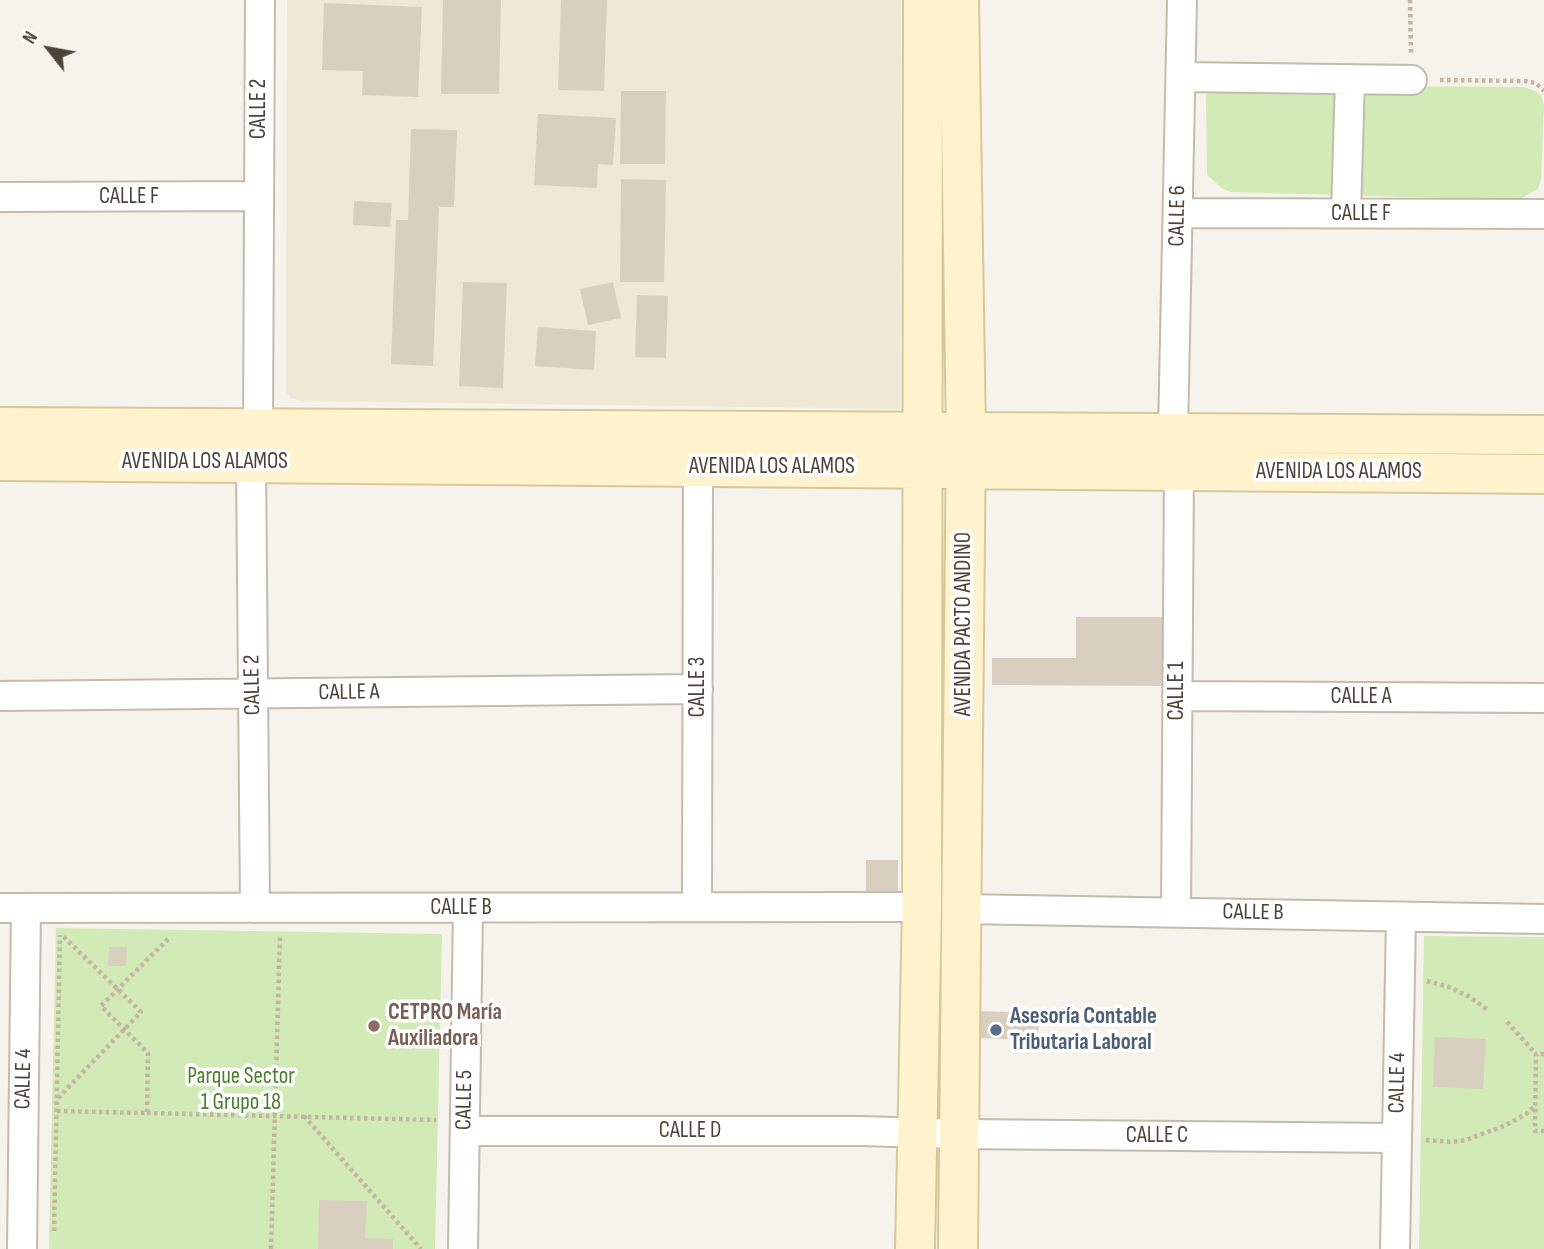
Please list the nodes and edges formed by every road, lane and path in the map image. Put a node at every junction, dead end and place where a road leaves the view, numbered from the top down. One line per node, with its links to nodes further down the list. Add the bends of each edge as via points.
1 (260, 0): 10 (street, CALLE 2)
2 (923, 0): 19 (street, AVENIDA PACTO ANDINO)
3 (959, 0): 20 (street, AVENIDA PACTO ANDINO)
4 (1182, 0): 6 (street, CALLE 6)
5 (1410, 0): 8 (path)
6 (1181, 77): 7 (street); 12 (street, CALLE 6)
7 (1350, 79): 8 (street); 13 (street)
8 (1412, 80): 9 (path, via 1525,81)
9 (1544, 91)
10 (259, 196): 11 (street, CALLE F); 18 (street, CALLE 2)
11 (0, 197)
12 (1178, 213): 13 (street, CALLE F); 16 (street, CALLE 6)
13 (1346, 214): 14 (street, CALLE F)
14 (1544, 214)
15 (0, 427): 18 (street, AVENIDA LOS ALAMOS)
16 (1173, 433): 17 (street, AVENIDA LOS ALAMOS); 20 (street, AVENIDA LOS ALAMOS)
17 (1544, 435)
18 (254, 446): 19 (street, AVENIDA LOS ALAMOS); 21 (street, AVENIDA LOS ALAMOS); 22 (street, AVENIDA LOS ALAMOS); 26 (street, CALLE 2)
19 (923, 450): 20 (street, AVENIDA LOS ALAMOS); 22 (street, AVENIDA LOS ALAMOS); 31 (street, AVENIDA PACTO ANDINO)
20 (965, 450): 23 (street, AVENIDA LOS ALAMOS); 35 (street, AVENIDA PACTO ANDINO)
21 (0, 461)
22 (698, 467): 25 (street, CALLE 3)
23 (1179, 471): 24 (street, AVENIDA LOS ALAMOS); 28 (street, CALLE 1)
24 (1544, 474)
25 (698, 689): 26 (street, CALLE A); 30 (street, CALLE 3)
26 (253, 694): 27 (street, CALLE A); 33 (street, CALLE 2)
27 (0, 696)
28 (1177, 696): 29 (street, CALLE A); 36 (street, CALLE 1)
29 (1544, 698)
30 (697, 907): 31 (street, CALLE B); 34 (street, CALLE B)
31 (922, 907): 60 (street, AVENIDA PACTO ANDINO)
32 (13, 908): 33 (street, CALLE B); 51 (street, CALLE 4)
33 (268, 908): 34 (street, CALLE B); 54 (path)
34 (468, 908): 57 (street, CALLE 5)
35 (961, 909): 36 (street, CALLE B); 62 (street, AVENIDA PACTO ANDINO)
36 (1176, 912): 37 (street, CALLE B)
37 (1401, 916): 38 (street, CALLE B); 63 (street, CALLE 4)
38 (1544, 919)
39 (60, 933): 40 (path); 42 (path); 49 (path)
40 (72, 933)
41 (160, 934): 42 (path, via 173,934)
42 (117, 989): 46 (path, via 101,1006); 46 (path, via 141,1012)
43 (1427, 994): 44 (path, via 1427,981 1460,992)
44 (1489, 1011)
45 (1507, 1022): 47 (path)
46 (124, 1029): 49 (path); 53 (path, via 148,1053)
47 (1536, 1054): 48 (path); 50 (path)
48 (1544, 1054)
49 (57, 1099): 52 (path)
50 (1535, 1106): 59 (path, via 1535,1131); 64 (path, via 1506,1125 1466,1140)
51 (24, 1110): 52 (path); 65 (street, CALLE 4)
52 (57, 1111): 53 (path); 66 (path)
53 (147, 1113): 54 (path)
54 (275, 1116): 55 (path); 68 (path)
55 (304, 1116): 56 (path); 69 (path)
56 (435, 1120): 57 (path); 61 (path)
57 (465, 1126): 60 (street, CALLE D); 70 (street, CALLE 5)
58 (1426, 1127): 64 (path)
59 (1544, 1131)
60 (916, 1132): 62 (street, CALLE C); 71 (street, AVENIDA PACTO ANDINO)
61 (435, 1133)
62 (959, 1135): 63 (street, CALLE C); 72 (street, AVENIDA PACTO ANDINO)
63 (1397, 1138): 64 (path); 73 (street, CALLE 4)
64 (1426, 1140)
65 (12, 1141): 67 (street, CALLE 4)
66 (54, 1235)
67 (22, 1249)
68 (271, 1249)
69 (421, 1249)
70 (463, 1249)
71 (915, 1249)
72 (958, 1249)
73 (1395, 1249)

